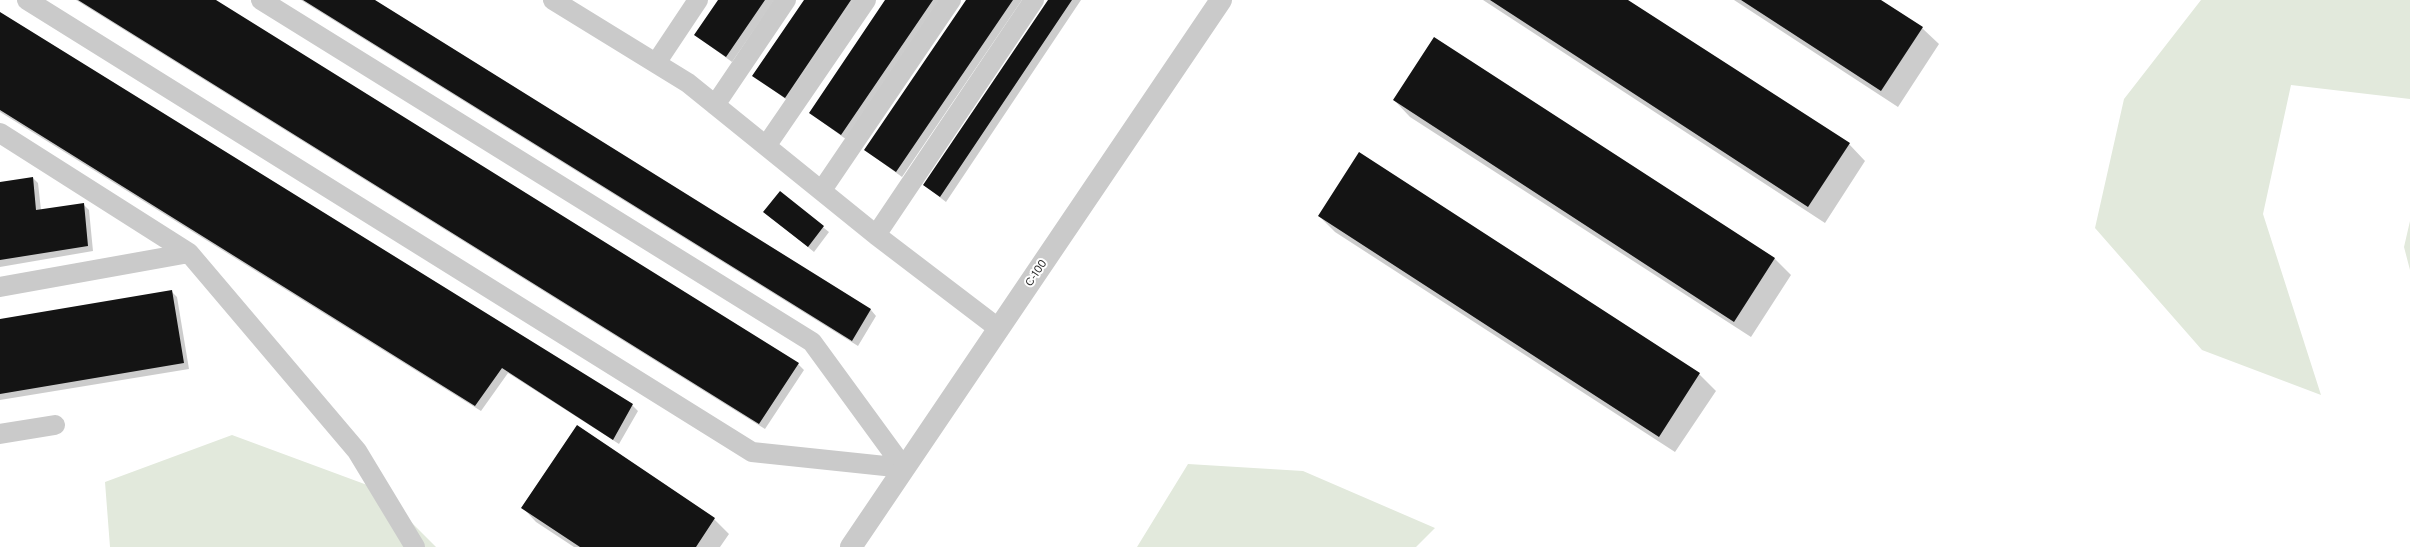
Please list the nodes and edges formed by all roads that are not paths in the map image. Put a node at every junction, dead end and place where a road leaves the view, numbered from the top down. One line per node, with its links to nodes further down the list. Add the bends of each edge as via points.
1 (27, 0): 22 (lane, via 752,452)
2 (262, 0): 22 (lane, via 812,342)
3 (553, 0): 10 (lane)
4 (698, 0): 10 (lane)
5 (786, 0): 11 (lane)
6 (866, 0): 13 (lane)
7 (951, 0): 15 (lane)
8 (1034, 0): 16 (lane)
9 (1221, 0): 19 (street, С-100)
10 (656, 63): 11 (lane, via 688,83)
11 (715, 105): 13 (lane)
12 (0, 133): 14 (lane)
13 (766, 146): 15 (lane)
14 (10, 147): 17 (lane)
15 (822, 190): 16 (lane)
16 (876, 235): 19 (lane)
17 (189, 253): 18 (lane); 23 (lane, via 357,452)
18 (0, 287)
19 (998, 328): 22 (street, С-100)
20 (56, 425): 21 (lane)
21 (0, 434)
22 (904, 468): 24 (street, С-100)
23 (415, 547)
24 (851, 547)

